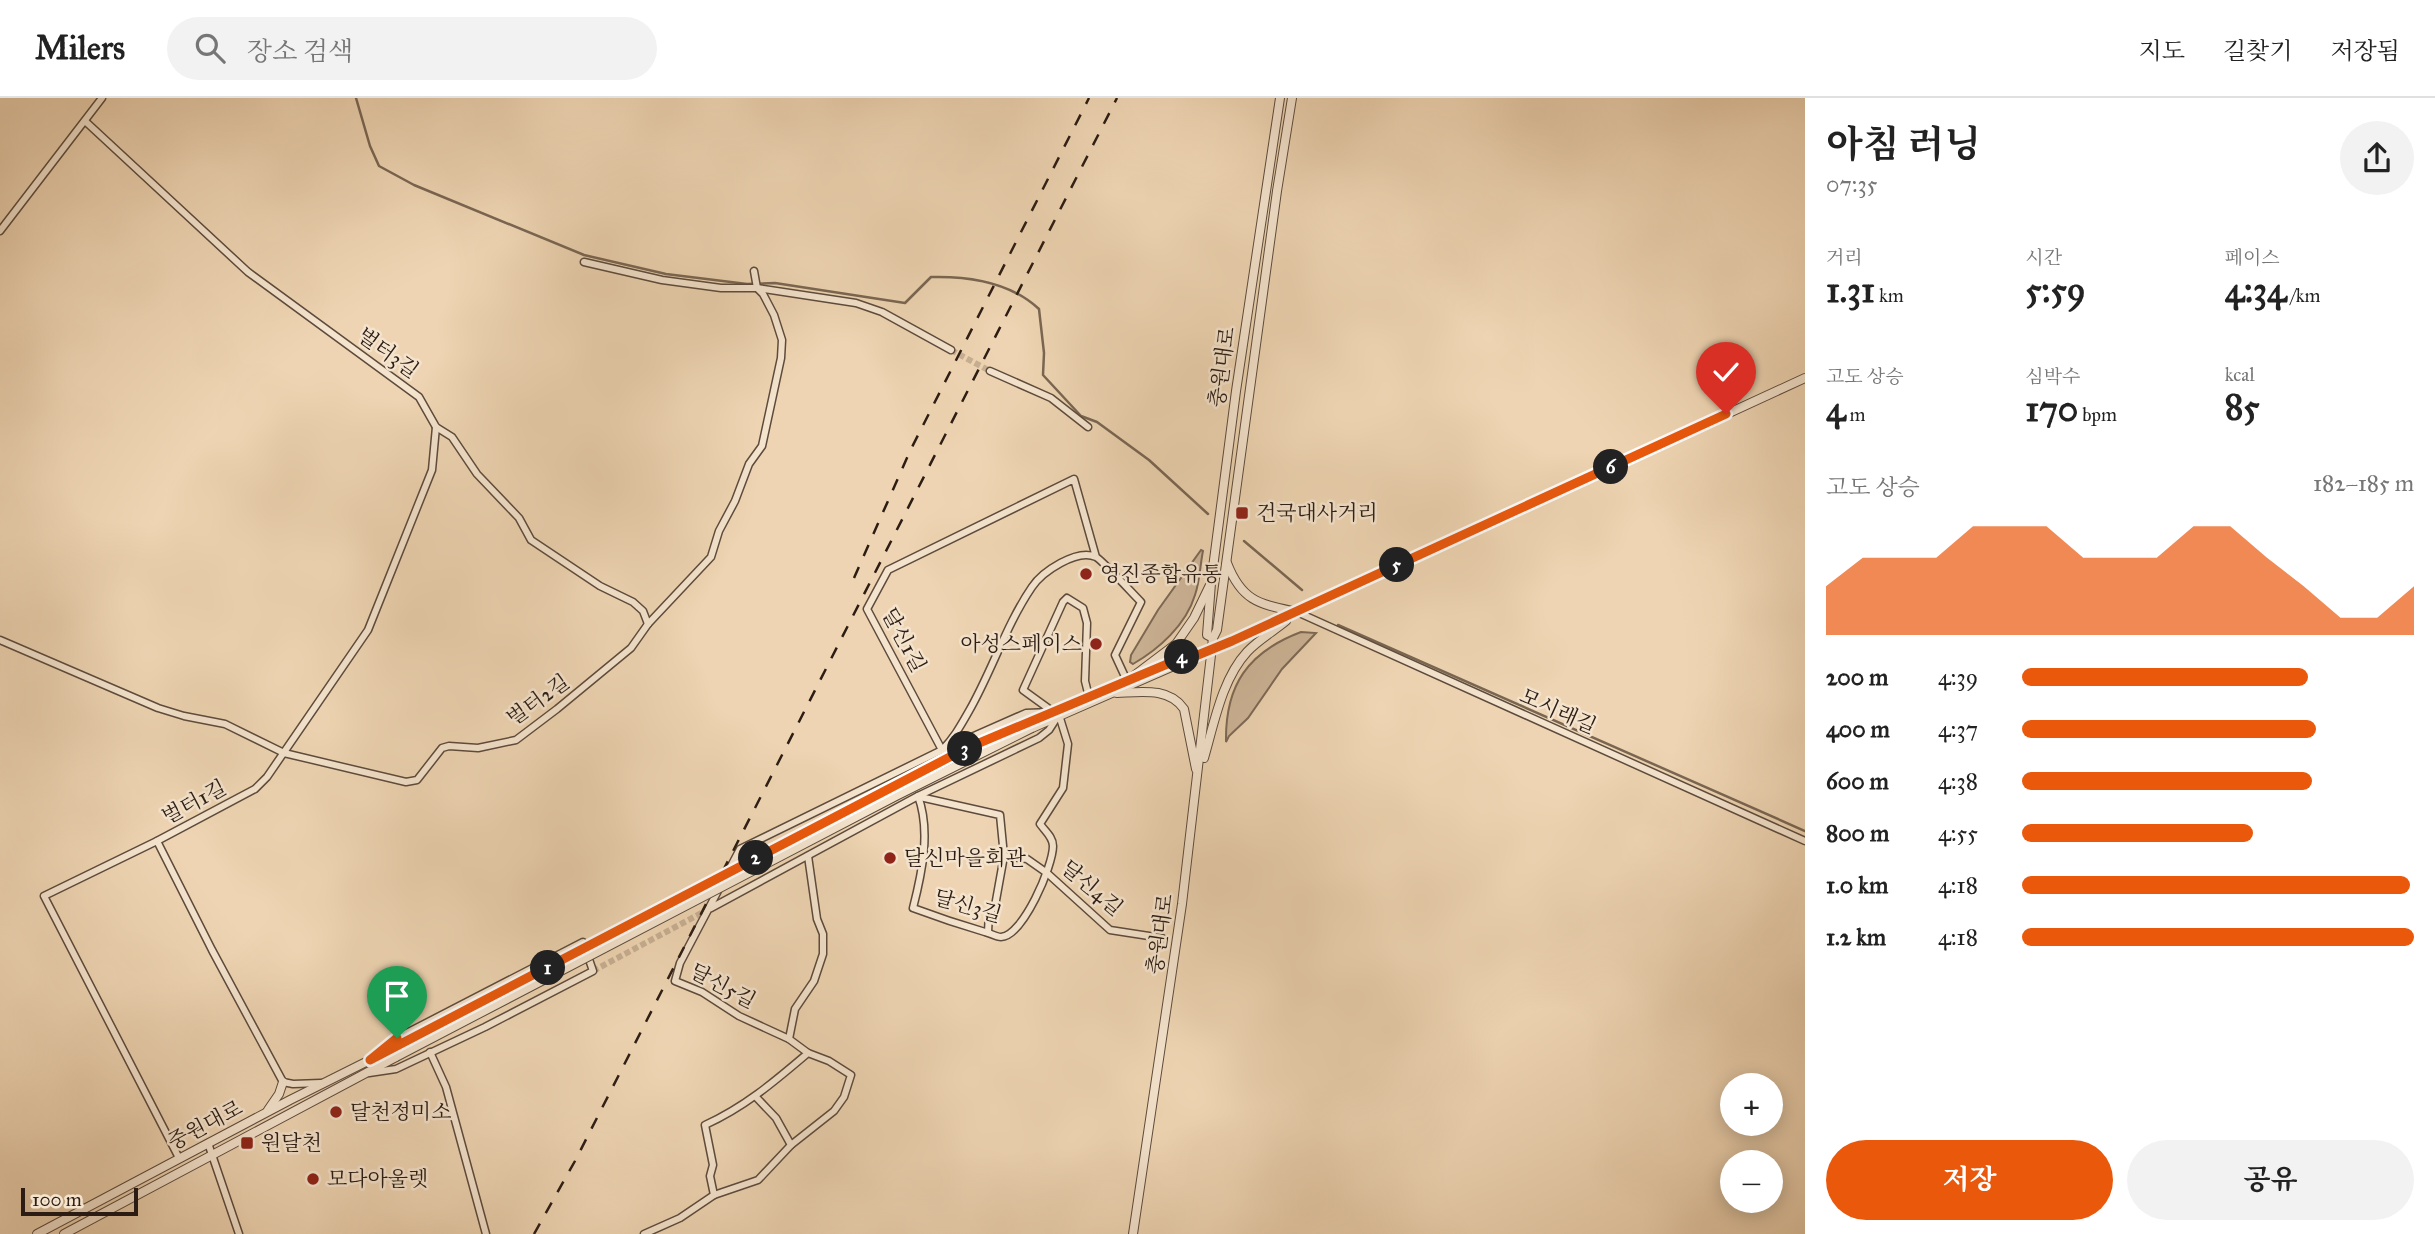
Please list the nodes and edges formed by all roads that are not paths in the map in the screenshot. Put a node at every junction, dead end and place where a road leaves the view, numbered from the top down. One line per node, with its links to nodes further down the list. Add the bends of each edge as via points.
1 (102, 98): 4 (street)
2 (1280, 98): 16 (street, 충원대로)
3 (1292, 98): 15 (street, 충원대로)
4 (85, 121): 5 (street); 13 (street, 벌터3길, via 248,272 419,397)
5 (0, 231)
6 (584, 262): 8 (street, via 662,280)
7 (754, 271): 8 (street)
8 (757, 288): 9 (street, via 856,303); 18 (street, 벌터2길, via 774,315 782,340 762,446 749,464 711,557)
9 (951, 350)
10 (990, 371): 12 (street, via 1051,398)
11 (1805, 378): 17 (street)
12 (1088, 426)
13 (436, 427): 18 (street, 벌터3길, via 452,438 477,474 519,518 531,540 633,602); 28 (street, 벌터1길, via 432,470 368,630)
14 (1096, 557): 23 (street, 달신1길, via 1141,602 1115,655); 27 (street, via 1079,556 1064,562 1033,585 983,687 953,740); 27 (street, 달신1길, via 1074,479 888,570 867,609)
15 (1226, 561): 17 (street, via 1250,598); 19 (street, 충원대로)
16 (1211, 583): 19 (street, 충원대로, via 1207,635); 23 (street, via 1176,644)
17 (1297, 612): 21 (street); 29 (street, via 1247,652 1233,674); 32 (street, 모시래길)
18 (648, 624): 28 (street, 벌터2길, via 615,663 516,740 478,748 442,748 417,780 406,782)
19 (1213, 638): 21 (street, 충원대로)
20 (0, 640): 28 (street, 벌터2길, via 158,708 225,724)
21 (1211, 650): 22 (street); 29 (street, 충원대로)
22 (1190, 658): 23 (street); 24 (street)
23 (1127, 681): 25 (street)
24 (1110, 693): 26 (street); 29 (street, via 1158,692 1179,702)
25 (1089, 697): 26 (street); 26 (street, via 1085,681 1087,623 1083,608 1068,598 1023,690)
26 (1056, 713): 27 (street, via 1026,713); 30 (street, via 1049,730 1039,738); 35 (street, 달신3길, via 1068,744 1063,788 1040,824 1054,848); 41 (street, bridge)
27 (942, 750): 36 (street, via 740,849)
28 (284, 752): 31 (street, 벌터1길, via 255,789)
29 (1198, 779): 60 (street, 충원대로)
30 (918, 796): 33 (street); 34 (street, via 1000,815); 37 (street, 달신3길, via 926,815 921,880 913,908)
31 (157, 841): 45 (street); 52 (street, 벌터1길, via 44,896)
32 (1805, 841)
33 (808, 856): 36 (street); 39 (street, via 823,954 814,981 795,1009)
34 (1004, 856): 35 (street, 달신4길, via 1027,859); 37 (street)
35 (1047, 873): 37 (street, 달신3길, via 1032,908 1007,935); 38 (street, 달신4길, via 1111,930)
36 (710, 908): 39 (street, 달신5길, via 675,981)
37 (988, 932)
38 (1162, 938)
39 (789, 1039): 42 (street, 달신5길)
40 (430, 1052): 43 (street, via 593,971 583,942 397,1038); 44 (street, via 396,1069); 58 (street, via 446,1087)
41 (394, 1053): 43 (street, 중원대로); 44 (street, 중원대로)
42 (808, 1053): 47 (street); 50 (street, 달신5길, via 851,1075 834,1111)
43 (370, 1060): 46 (street, 중원대로)
44 (363, 1074): 51 (street, 중원대로)
45 (283, 1082): 46 (street); 48 (street)
46 (326, 1082): 48 (street, 중원대로)
47 (756, 1097): 50 (street); 53 (street, via 705,1125)
48 (266, 1113): 49 (street, 중원대로)
49 (208, 1143): 51 (street); 52 (street, 중원대로)
50 (791, 1144): 53 (street, 달신5길, via 758,1180)
51 (212, 1155): 55 (street, 중원대로); 57 (street)
52 (179, 1158): 54 (street, 중원대로)
53 (713, 1195): 59 (street, 달신5길, via 680,1218)
54 (61, 1220): 55 (street); 56 (street, 중원대로)
55 (68, 1233)
56 (37, 1234)
57 (239, 1234)
58 (486, 1234)
59 (644, 1234)
60 (1133, 1234)

